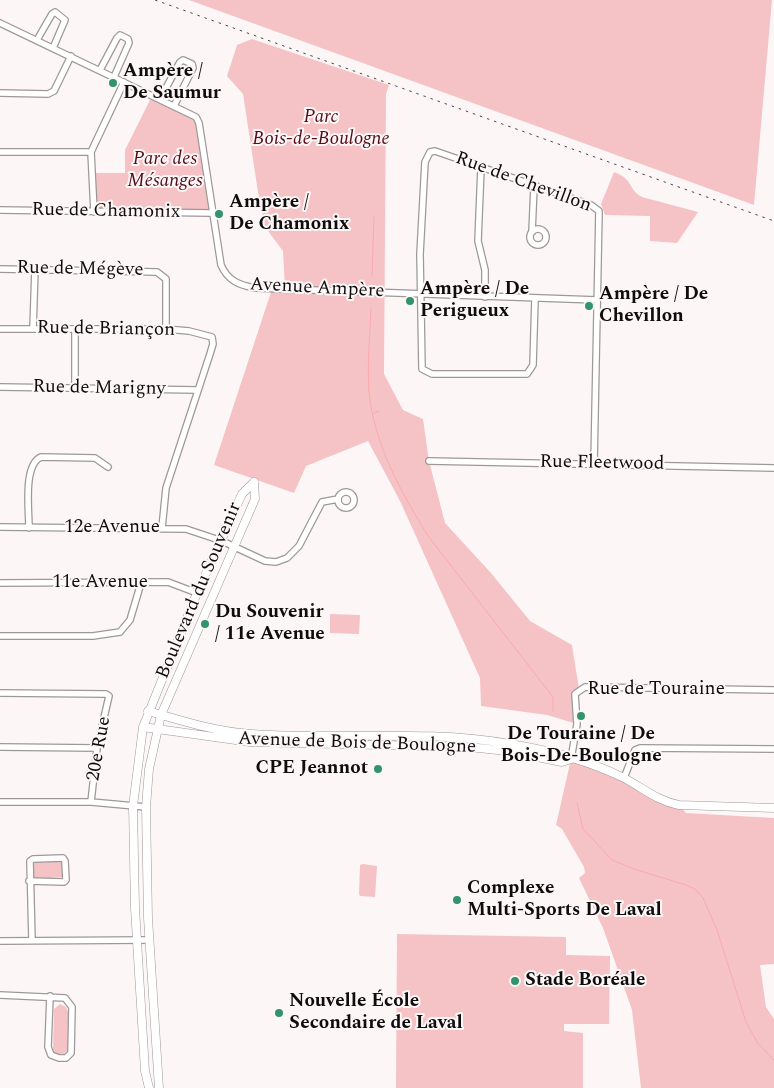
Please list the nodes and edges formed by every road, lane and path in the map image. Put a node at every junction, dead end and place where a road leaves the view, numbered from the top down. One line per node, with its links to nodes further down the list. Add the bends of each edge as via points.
1 (0, 23): 2 (street, Avenue Ampère)
2 (37, 40): 3 (street, Avenue Ampère); 3 (street, via 55,12 66,20)
3 (53, 48): 4 (street, Avenue Ampère)
4 (71, 56): 5 (street, Avenue Ampère); 8 (street, via 54,91 48,94)
5 (100, 70): 6 (street, Avenue Ampère); 6 (street, via 120,35 129,43)
6 (114, 77): 7 (street, Avenue Ampère)
7 (124, 82): 9 (street, Avenue Ampère); 12 (street)
8 (0, 92)
9 (160, 99): 10 (street, Avenue Ampère); 10 (street, via 180,62 192,64)
10 (174, 106): 17 (street, Avenue Ampère, via 196,117 199,123)
11 (0, 152): 12 (street)
12 (91, 152): 16 (street)
13 (481, 168): 14 (street, Rue de Chevillon); 21 (street, Rue de Chevillon, via 435,152 426,156); 22 (street, via 478,241 485,270)
14 (534, 186): 18 (street); 24 (street, Rue de Chevillon, via 591,205 599,211)
15 (0, 210): 16 (street, Rue de Chamonix)
16 (94, 212): 17 (street, Rue de Chamonix)
17 (212, 213): 21 (street, Avenue Ampère, via 225,274 242,285)
18 (532, 232)
19 (0, 269): 20 (street, Rue de Mégève)
20 (34, 269): 26 (street); 28 (street, Rue de Mégève, via 162,274 166,279)
21 (421, 295): 22 (street, Avenue Ampère); 23 (street, via 420,365 425,372 432,374 527,374 533,365)
22 (485, 297): 23 (street, Avenue Ampère)
23 (535, 298): 24 (street, Avenue Ampère)
24 (597, 300): 33 (street, Rue de Chevillon)
25 (0, 329): 26 (street, Rue de Briançon)
26 (33, 329): 27 (street, Rue de Briançon)
27 (75, 329): 28 (street, Rue de Briançon); 30 (street)
28 (166, 329): 31 (street, Rue de Briançon, via 189,330 212,337 213,344)
29 (0, 387): 30 (street, Rue de Marigny)
30 (75, 388): 31 (street, Rue de Marigny)
31 (198, 390): 39 (street, via 166,488)
32 (430, 461): 33 (street, Rue Fleetwood)
33 (594, 464): 35 (street, Rue Fleetwood)
34 (108, 467): 38 (street, via 95,458 37,459 31,466)
35 (774, 468)
36 (338, 500): 41 (street, 12e Avenue, via 326,500 318,506 299,546 287,558 265,561)
37 (0, 527): 38 (street, 12e Avenue)
38 (29, 528): 39 (street, 12e Avenue)
39 (162, 528): 40 (street, 12e Avenue, via 197,531)
40 (222, 541): 41 (street, 12e Avenue); 41 (street, Boulevard du Souvenir, via 242,494 254,482 255,499); 44 (street, Boulevard du Souvenir)
41 (234, 547): 49 (street, Boulevard du Souvenir)
42 (0, 583): 43 (street, 11e Avenue)
43 (141, 583): 44 (street, 11e Avenue, via 168,582); 45 (street, via 130,620 120,632 93,636)
44 (197, 594): 48 (street, Boulevard du Souvenir)
45 (0, 636)
46 (774, 690): 55 (street, Rue de Touraine, via 585,687 575,694 577,724)
47 (0, 693): 53 (street, 20e Rue, via 106,694)
48 (148, 711): 49 (street, Avenue de Bois de Boulogne); 50 (street, Boulevard du Souvenir)
49 (161, 715): 51 (street, Boulevard du Souvenir); 55 (street, Avenue de Bois de Boulogne, via 251,734 490,741 562,754)
50 (143, 727): 51 (street, Avenue de Bois de Boulogne); 59 (street, Boulevard du Souvenir)
51 (156, 730): 55 (street, Avenue de Bois de Boulogne, via 250,742 469,747 562,762); 60 (street, Boulevard du Souvenir)
52 (0, 747): 53 (street)
53 (97, 748): 58 (street, 20e Rue)
54 (774, 749): 56 (street, via 640,748 635,750)
55 (571, 759): 56 (street, Avenue de Bois de Boulogne)
56 (624, 778): 61 (street, Avenue de Bois de Boulogne, via 665,802)
57 (0, 802): 58 (street)
58 (91, 802): 59 (street)
59 (133, 806): 60 (street); 63 (street, Boulevard du Souvenir)
60 (146, 807): 64 (street, Boulevard du Souvenir)
61 (774, 808)
62 (30, 881): 62 (street, via 64,882 65,861 63,858 34,858 30,861); 66 (street)
63 (137, 940): 64 (street); 66 (street); 69 (street, Boulevard du Souvenir, via 145,1071)
64 (149, 940): 70 (street, Boulevard du Souvenir)
65 (0, 941): 66 (street)
66 (32, 941)
67 (0, 995): 68 (street)
68 (50, 996): 68 (street, via 48,1047 51,1055 66,1058 71,1053 72,1007 66,998)
69 (149, 1088)
70 (159, 1088)

